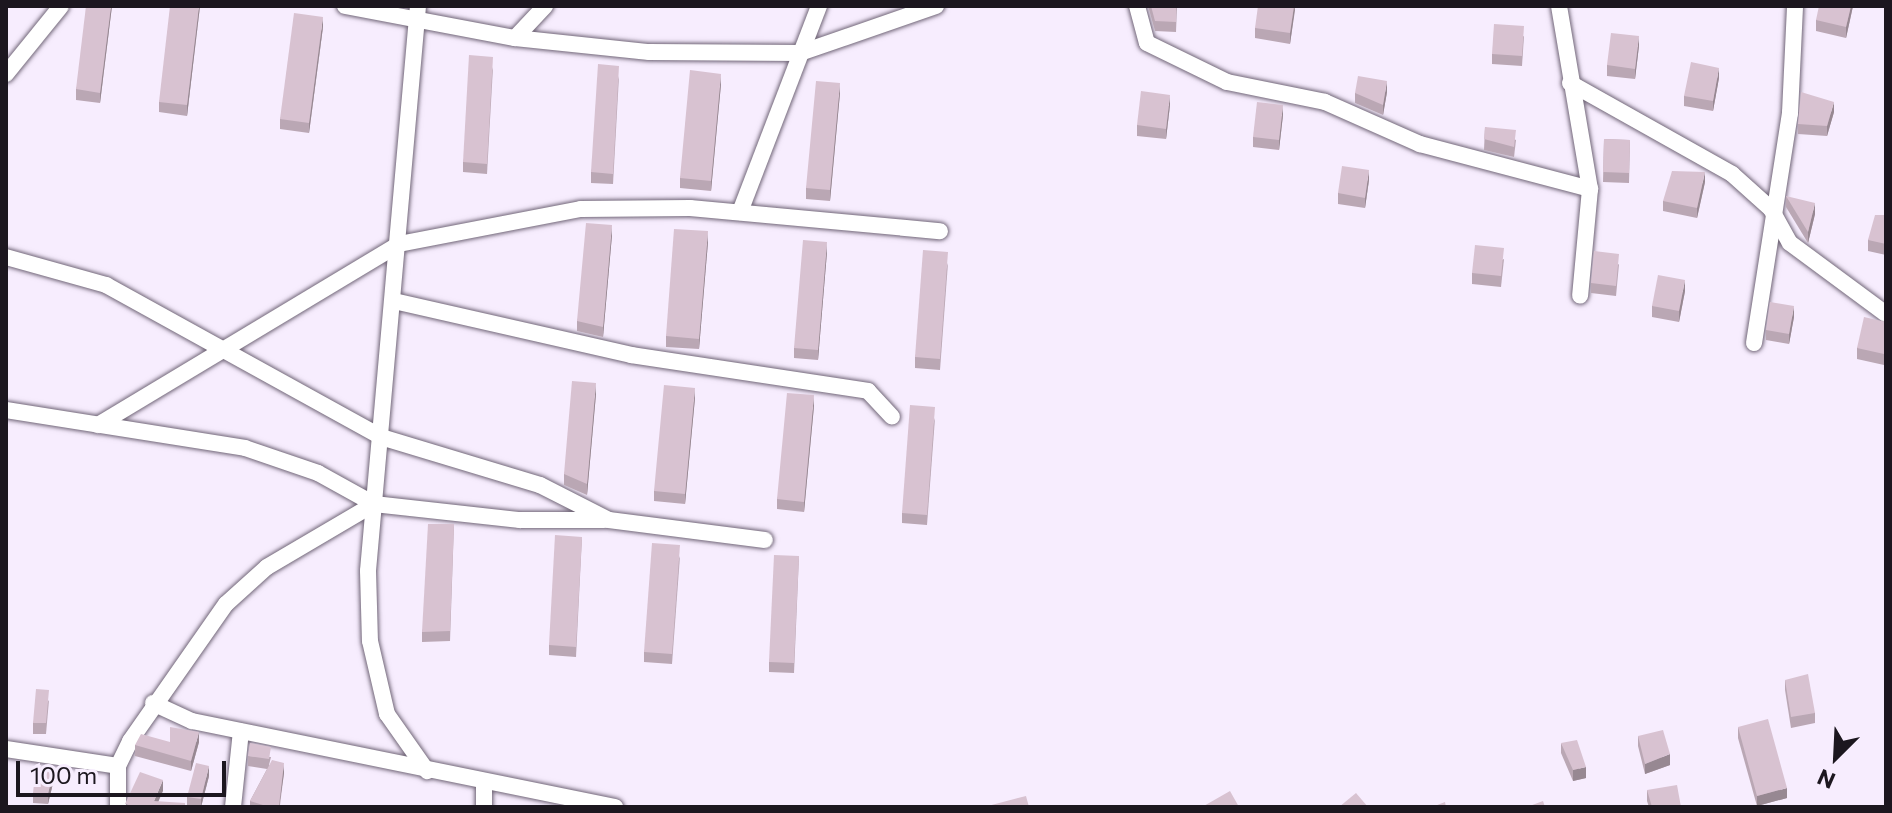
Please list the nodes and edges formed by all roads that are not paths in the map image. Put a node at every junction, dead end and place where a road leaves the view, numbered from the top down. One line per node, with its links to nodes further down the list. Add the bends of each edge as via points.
1 (61, 6): 13 (street)
2 (345, 6): 10 (street)
3 (418, 6): 10 (street)
4 (545, 6): 11 (street)
5 (819, 6): 12 (street)
6 (936, 6): 12 (street)
7 (1137, 6): 15 (street, via 1147,43 1227,82 1325,102 1420,144)
8 (1559, 6): 14 (street)
9 (1795, 6): 16 (street, via 1790,113)
10 (417, 24): 11 (street); 19 (street)
11 (515, 38): 12 (street, via 649,52)
12 (800, 53): 17 (street)
13 (6, 74)
14 (1570, 83): 15 (street); 16 (street, via 1732,174)
15 (1590, 189): 21 (street)
16 (1771, 209): 23 (street, via 1790,243); 24 (street)
17 (740, 212): 18 (street); 19 (street, via 581,209)
18 (940, 231)
19 (399, 244): 22 (street); 25 (street)
20 (6, 257): 25 (street, via 106,285)
21 (1580, 296)
22 (394, 301): 27 (street, via 631,355 868,391); 29 (street)
23 (1886, 314)
24 (1754, 343)
25 (224, 347): 28 (street); 29 (street)
26 (6, 410): 28 (street)
27 (892, 417)
28 (98, 425): 30 (street, via 245,448 318,473)
29 (381, 437): 30 (street); 31 (street, via 540,485)
30 (374, 504): 31 (street, via 520,520); 33 (street, via 257,576 226,604); 37 (street, via 370,641 387,714)
31 (609, 520): 32 (street)
32 (765, 540)
33 (153, 703): 34 (street); 36 (street)
34 (241, 731): 37 (street); 40 (street)
35 (6, 749): 36 (street)
36 (118, 766): 39 (street)
37 (427, 771): 38 (street)
38 (484, 785): 41 (street); 42 (street)
39 (118, 807)
40 (233, 807)
41 (484, 807)
42 (615, 807)

